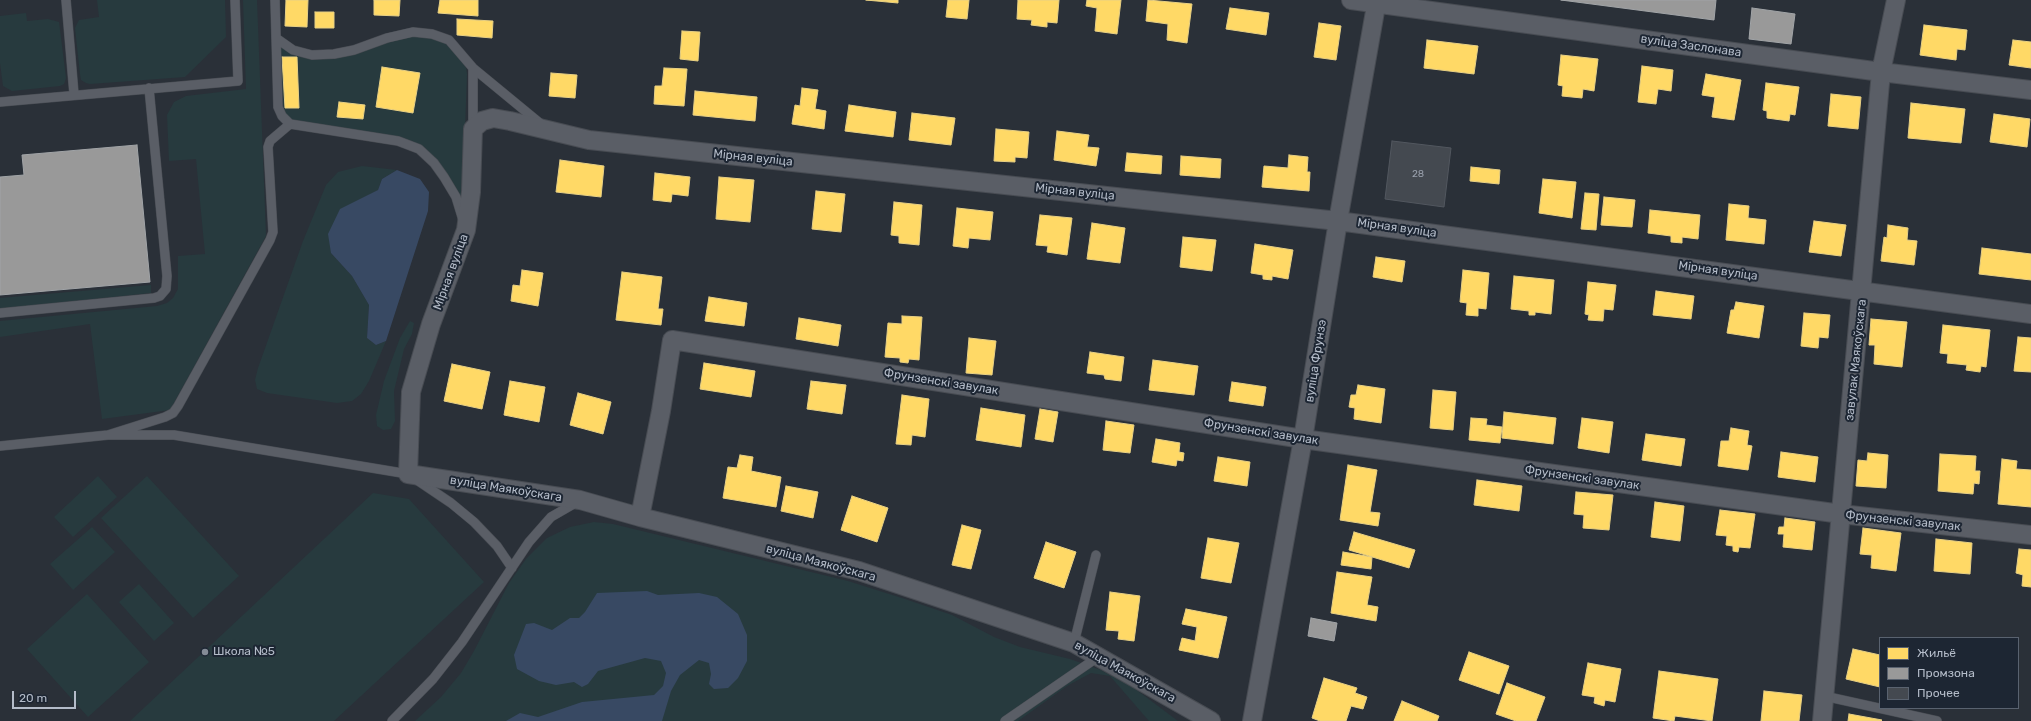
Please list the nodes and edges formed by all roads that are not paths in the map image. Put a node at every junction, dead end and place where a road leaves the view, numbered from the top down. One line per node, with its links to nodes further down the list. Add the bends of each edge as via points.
1 (66, 0): 12 (lane)
2 (236, 0): 10 (lane, via 238,81)
3 (275, 0): 7 (lane)
4 (1352, 0): 6 (street, вуліца Заслонава)
5 (1896, 0): 9 (street, завулак Маякоўскага)
6 (1377, 2): 9 (street, вуліца Заслонава); 17 (street, вуліца Фрунзэ)
7 (276, 38): 8 (lane, via 294,50 312,55 354,50 413,32 432,34 450,40); 14 (lane, via 278,107)
8 (473, 68): 15 (lane); 16 (lane)
9 (1881, 72): 11 (street, вуліца Заслонава); 19 (street, завулак Маякоўскага)
10 (149, 88): 12 (lane); 20 (lane, via 167,276 166,289 154,298)
11 (2031, 90)
12 (74, 94): 13 (lane)
13 (0, 102)
14 (290, 124): 18 (lane, via 398,141 419,149 434,163 456,197); 22 (lane, via 270,141 268,147 273,232 270,240 178,406 173,413 165,417)
15 (473, 129): 16 (street, Мірная вуліца, via 493,118); 18 (street, Мірная вуліца)
16 (549, 130): 17 (street, Мірная вуліца, via 589,140)
17 (1338, 220): 19 (street, Мірная вуліца); 23 (street, вуліца Фрунзэ)
18 (466, 230): 25 (street, Мірная вуліца, via 411,392)
19 (1862, 290): 21 (street, Мірная вуліца); 27 (street, завулак Маякоўскага)
20 (0, 313)
21 (2031, 314)
22 (108, 435): 24 (lane); 25 (lane, via 174,435)
23 (1303, 439): 27 (street, Фрунзенскі завулак); 28 (street, Фрунзенскі завулак, via 672,340); 40 (street, вуліца Фрунзэ)
24 (0, 446)
25 (408, 474): 26 (street, вуліца Маякоўскага); 31 (lane, via 450,502 474,522 497,546)
26 (580, 500): 28 (street, вуліца Маякоўскага); 31 (lane, via 551,517 529,542)
27 (1840, 514): 29 (street, Фрунзенскі завулак); 34 (street, завулак Маякоўскага)
28 (640, 517): 32 (street, вуліца Маякоўскага, via 859,572)
29 (2031, 535)
30 (1096, 555): 32 (lane)
31 (512, 568): 37 (lane, via 462,642 433,679)
32 (1074, 643): 33 (street, вуліца Маякоўскага)
33 (1098, 657): 38 (lane); 39 (street, вуліца Маякоўскага)
34 (1824, 696): 35 (lane); 41 (street, завулак Маякоўскага)
35 (1879, 708)
36 (1883, 709): 42 (lane)
37 (392, 721)
38 (1005, 721)
39 (1211, 721)
40 (1252, 721)
41 (1822, 721)
42 (1937, 721)

